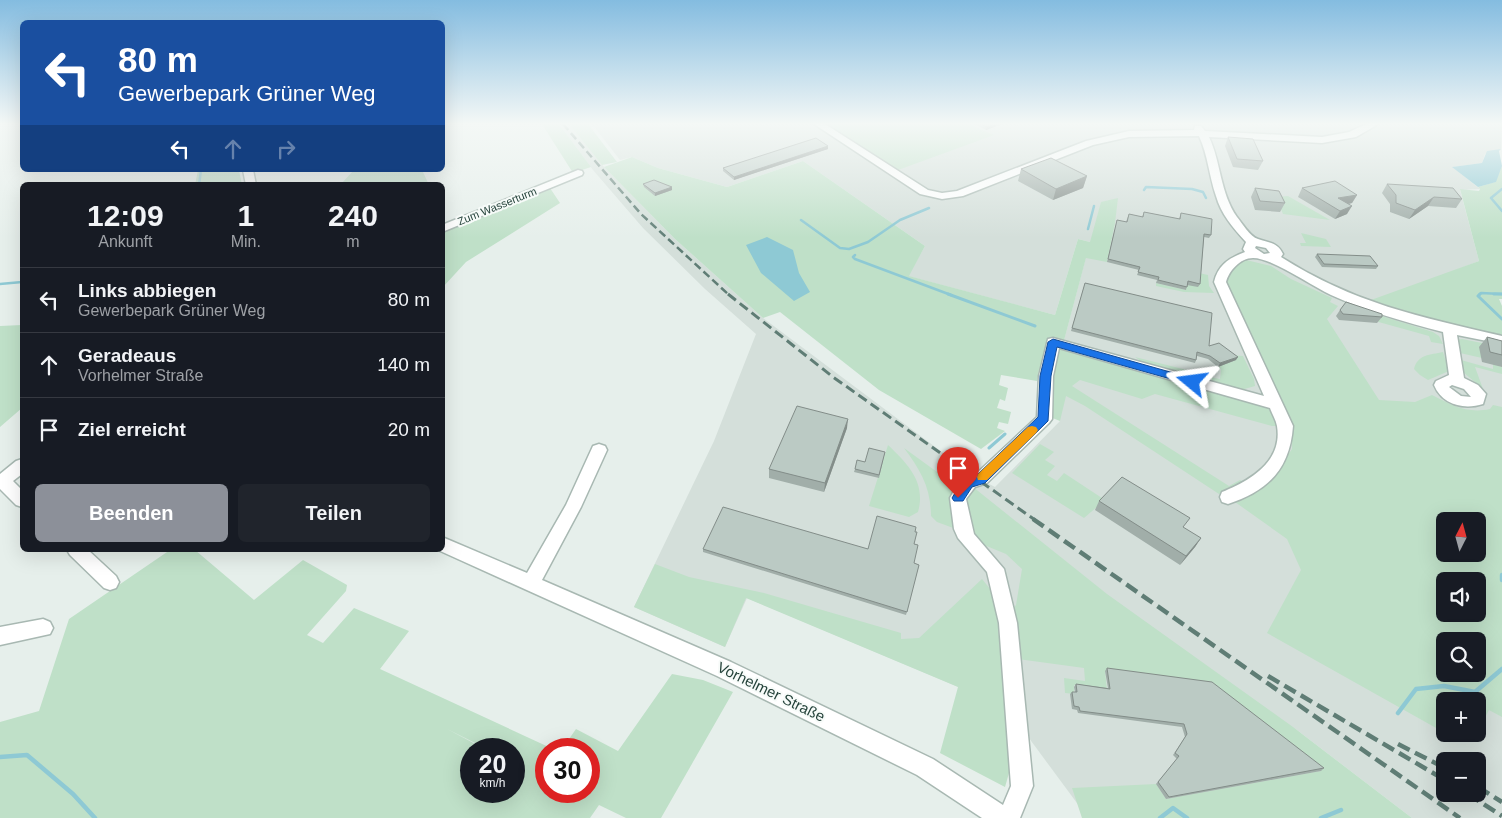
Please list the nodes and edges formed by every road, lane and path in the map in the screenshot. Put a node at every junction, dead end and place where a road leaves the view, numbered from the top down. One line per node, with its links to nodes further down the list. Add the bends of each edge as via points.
1 (878, 162): 2 (street, via 924,192 942,196 959,194)
2 (1039, 162)
3 (1213, 162): 6 (street, via 1224,205)
4 (578, 173): 5 (street, Zum Wasserturm)
5 (445, 228)
6 (1254, 248): 7 (street, via 1261,257 1273,257 1315,283 1355,302); 10 (street, via 1230,262 1220,282)
7 (1449, 329): 8 (street); 9 (street)
8 (1502, 340)
9 (1458, 381)
10 (1276, 405): 14 (street, via 1285,426 1285,444 1278,460 1252,487); 23 (street, via 1053,342 1046,376 1044,418 981,479 968,483 958,498 962,529 995,569 1008,623 1022,786)
11 (600, 450): 19 (street)
12 (20, 466): 13 (street)
13 (1, 482): 15 (street)
14 (1228, 497)
15 (20, 498)
16 (445, 545): 19 (street, Vorhelmer Straße)
17 (78, 552): 18 (street)
18 (110, 582)
19 (530, 584): 22 (street, Vorhelmer Straße, via 724,669 925,767)
20 (43, 628): 21 (street)
21 (0, 636)
22 (1002, 818)
23 (1009, 818)

